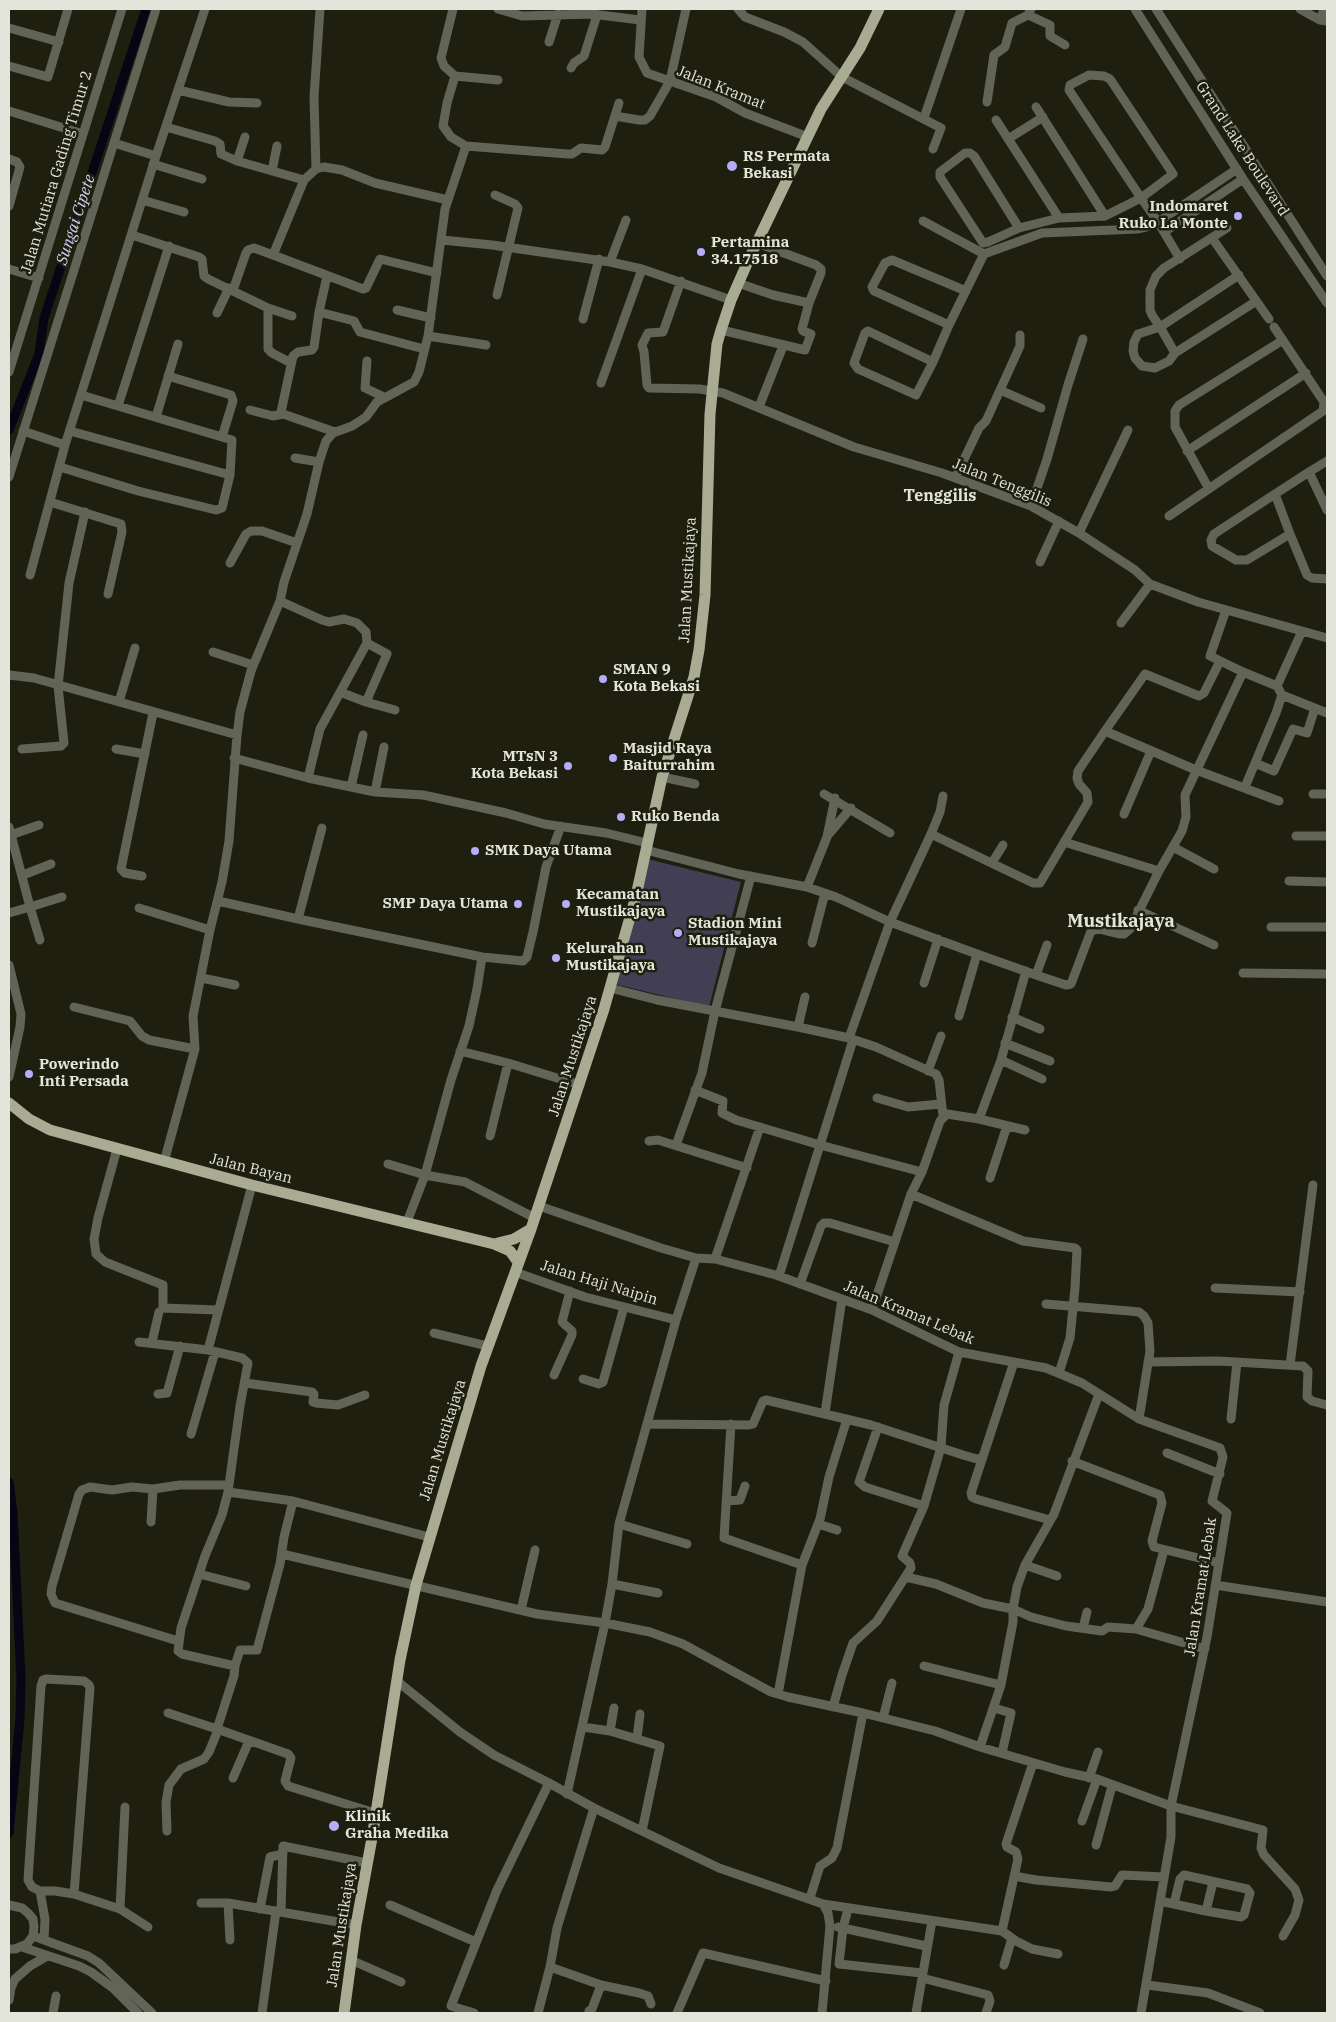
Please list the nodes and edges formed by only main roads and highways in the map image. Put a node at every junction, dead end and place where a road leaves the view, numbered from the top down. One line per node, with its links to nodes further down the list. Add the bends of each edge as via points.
1 (879, 9): 3 (main road, Jalan Mustikajaya, via 860,48 821,109 738,283 717,344 712,390 705,595 694,677 662,777 636,896 610,988)
2 (9, 1103): 4 (main road, Jalan Bayan, via 40,1126 252,1185)
3 (533, 1223): 4 (main road, via 514,1239); 5 (main road, Jalan Mustikajaya)
4 (494, 1244): 5 (main road, Jalan Bayan, via 510,1251)
5 (516, 1267): 6 (main road, Jalan Mustikajaya, via 488,1346 416,1585 397,1681)
6 (344, 2013)

